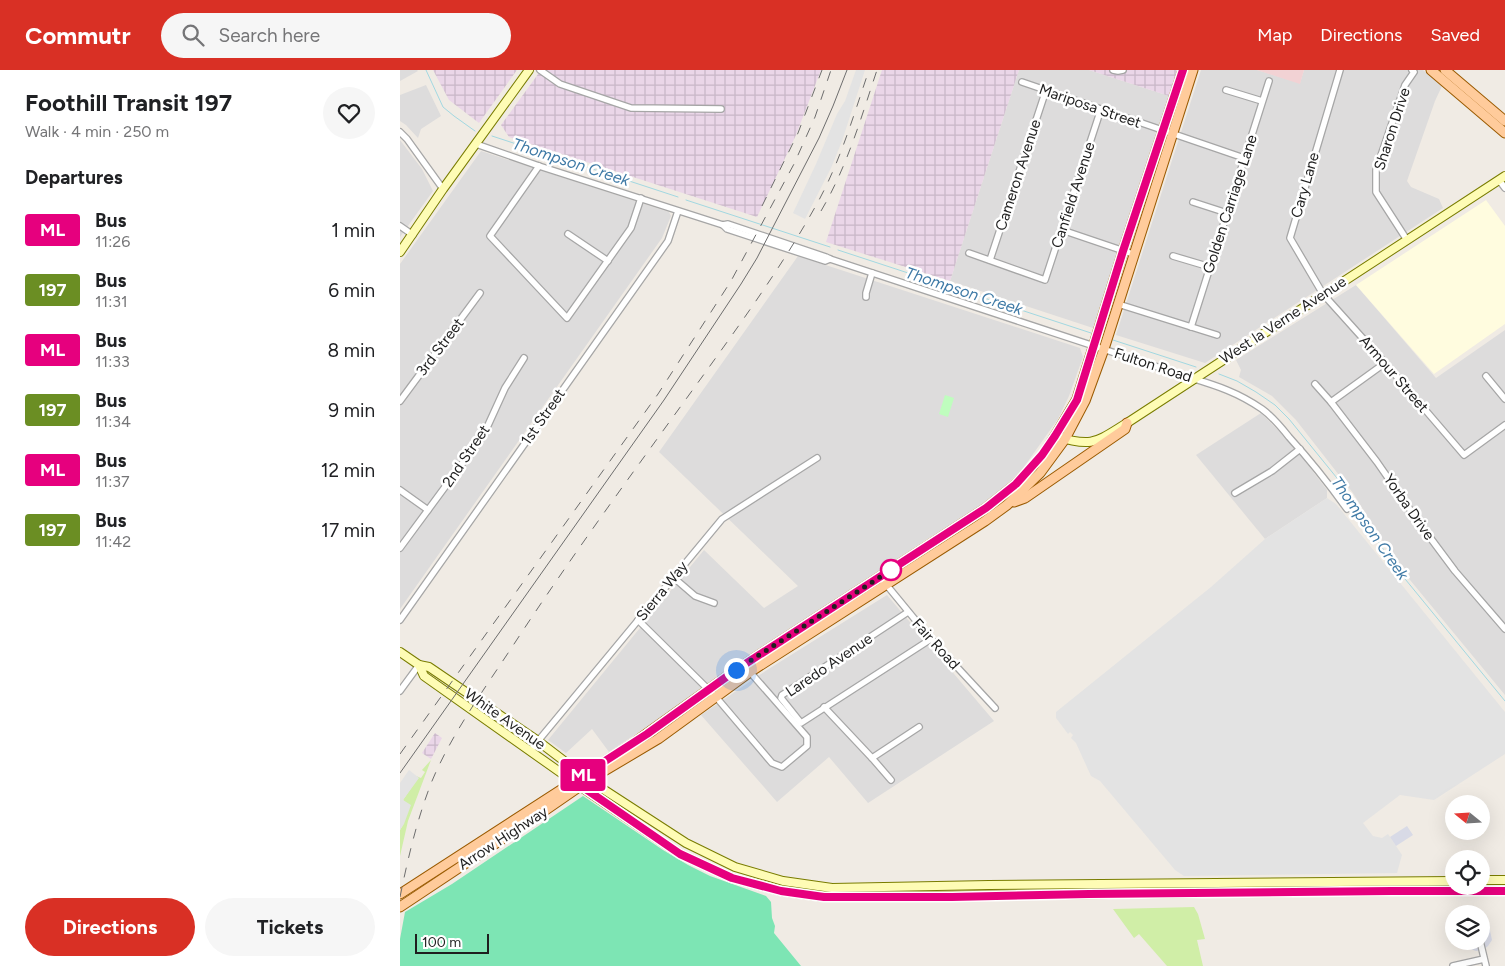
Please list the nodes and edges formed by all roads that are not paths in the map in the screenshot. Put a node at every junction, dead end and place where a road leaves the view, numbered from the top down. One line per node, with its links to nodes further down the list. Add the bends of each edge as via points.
1 (529, 70): 22 (main road)
2 (540, 70): 16 (street, via 560,84 631,108)
3 (1113, 70): 4 (street)
4 (1123, 70)
5 (1183, 70): 20 (main road, Arrow Highway)
6 (1193, 70): 20 (main road, Arrow Highway)
7 (1340, 70): 47 (street, Cary Lane, via 1290,238)
8 (1431, 70): 21 (main road)
9 (1445, 70): 18 (main road)
10 (1413, 71): 36 (street, Sharon Drive, via 1405,85 1376,170 1376,192)
11 (1269, 81): 15 (street, Golden Carriage Lane)
12 (1022, 82): 13 (street, Mariposa Street)
13 (1046, 90): 17 (street, Mariposa Street); 42 (street, Cameron Avenue)
14 (1226, 90): 15 (street)
15 (1262, 101): 23 (street, Golden Carriage Lane)
16 (721, 109)
17 (1101, 109): 20 (street, Mariposa Street); 33 (street, Canfield Avenue)
18 (1505, 121)
19 (400, 132): 27 (street)
20 (1168, 132): 23 (street, Mariposa Street); 37 (main road, Arrow Highway); 40 (main road, Arrow Highway)
21 (1505, 133)
22 (476, 144): 24 (street, Fulton Road); 27 (main road)
23 (1244, 158): 31 (street, Golden Carriage Lane)
24 (539, 166): 28 (street, Fulton Road); 43 (street, via 490,236 567,318)
25 (1502, 178): 26 (street); 36 (main road, West la Verne Avenue)
26 (1505, 188)
27 (443, 189): 35 (main road)
28 (641, 198): 30 (street, Fulton Road); 43 (street, via 631,228)
29 (1193, 202): 31 (street)
30 (678, 211): 45 (street, Fulton Road, via 728,224); 78 (street, 1st Street, via 668,241)
31 (1227, 213): 44 (street, Golden Carriage Lane)
32 (400, 226): 35 (street)
33 (1062, 230): 37 (street); 42 (street, Canfield Avenue, via 1045,280)
34 (568, 234): 43 (street)
35 (412, 235): 38 (main road)
36 (1407, 240): 47 (main road, West la Verne Avenue)
37 (1123, 251): 40 (street); 52 (main road, Arrow Highway)
38 (400, 252)
39 (969, 253): 42 (street)
40 (1133, 254): 49 (main road, Arrow Highway)
41 (1173, 256): 44 (street)
42 (990, 260)
43 (608, 261)
44 (1210, 266): 50 (street, Golden Carriage Lane)
45 (872, 273): 48 (street); 52 (street, Fulton Road)
46 (480, 293): 60 (street, 3rd Street)
47 (1323, 294): 55 (street, Armour Street); 57 (main road, West la Verne Avenue)
48 (866, 297)
49 (1118, 304): 50 (street); 53 (main road, Arrow Highway)
50 (1191, 327): 51 (street)
51 (1216, 335)
52 (1094, 346): 53 (street, Fulton Road); 64 (main road, Arrow Highway, via 1077,400)
53 (1104, 349): 57 (street, Fulton Road); 64 (main road, Arrow Highway, via 1085,401)
54 (524, 358): 72 (street, 2nd Street, via 505,388 484,434)
55 (1385, 363): 61 (street); 63 (street, Armour Street, via 1464,455)
56 (1486, 376): 59 (street)
57 (1195, 379): 62 (main road, West la Verne Avenue); 65 (street, Fulton Road, via 1233,392 1262,409)
58 (1314, 384): 61 (street, Yorba Drive)
59 (1505, 399)
60 (400, 401)
61 (1330, 402): 80 (street, Yorba Drive, via 1455,571)
62 (1127, 423): 64 (main road, West la Verne Avenue, via 1098,441 1081,443); 70 (main road, via 1125,429 1025,498)
63 (1505, 425)
64 (1060, 438): 69 (main road); 70 (main road, Arrow Highway, via 1040,473)
65 (1300, 449): 68 (street, via 1272,471); 71 (street, Fulton Road)
66 (817, 458): 74 (street, Sierra Way, via 722,519)
67 (400, 490): 72 (street)
68 (1235, 493)
69 (1000, 498): 70 (street); 75 (main road)
70 (1007, 506): 75 (main road, Arrow Highway)
71 (1346, 509)
72 (428, 510): 73 (street, 2nd Street)
73 (400, 548)
74 (673, 578): 76 (street, via 695,596); 79 (street, Sierra Way)
75 (883, 580): 77 (street, Fair Road); 84 (main road, Arrow Highway); 85 (main road)
76 (714, 603)
77 (908, 612): 81 (street, Fair Road); 88 (street, Laredo Avenue, via 781,698 801,723)
78 (400, 620)
79 (638, 620): 85 (street); 91 (street, Sierra Way)
80 (1505, 629)
81 (931, 639): 88 (street, Laredo Avenue); 89 (street, Fair Road)
82 (400, 652): 83 (main road, White Avenue)
83 (419, 665): 86 (street); 91 (main road, White Avenue, via 429,667); 92 (main road, White Avenue, via 424,676)
84 (750, 672): 87 (main road, Arrow Highway); 87 (street, via 807,737 807,746 782,767 772,763)
85 (709, 689): 87 (street); 94 (main road)
86 (400, 692)
87 (716, 697): 94 (main road, Arrow Highway, via 658,738)
88 (824, 707): 93 (street)
89 (995, 708)
90 (919, 727): 93 (street)
91 (538, 741): 92 (street, Sierra Way); 94 (main road, White Avenue)
92 (531, 750): 96 (main road, White Avenue)
93 (872, 758): 95 (street)
94 (586, 778): 96 (main road, Arrow Highway); 99 (main road, White Avenue, via 686,843 735,867 783,881 832,888)
95 (891, 780)
96 (578, 784): 100 (main road, White Avenue, via 680,854 732,878 781,891 824,897); 101 (main road); 102 (main road, Arrow Highway)
97 (1490, 880): 98 (main road)
98 (1505, 880)
99 (1445, 881)
100 (1505, 891)
101 (400, 894)
102 (400, 907)
103 (1482, 950): 104 (street)
104 (1484, 959): 105 (street); 106 (street)
105 (1453, 966)
106 (1486, 966)

